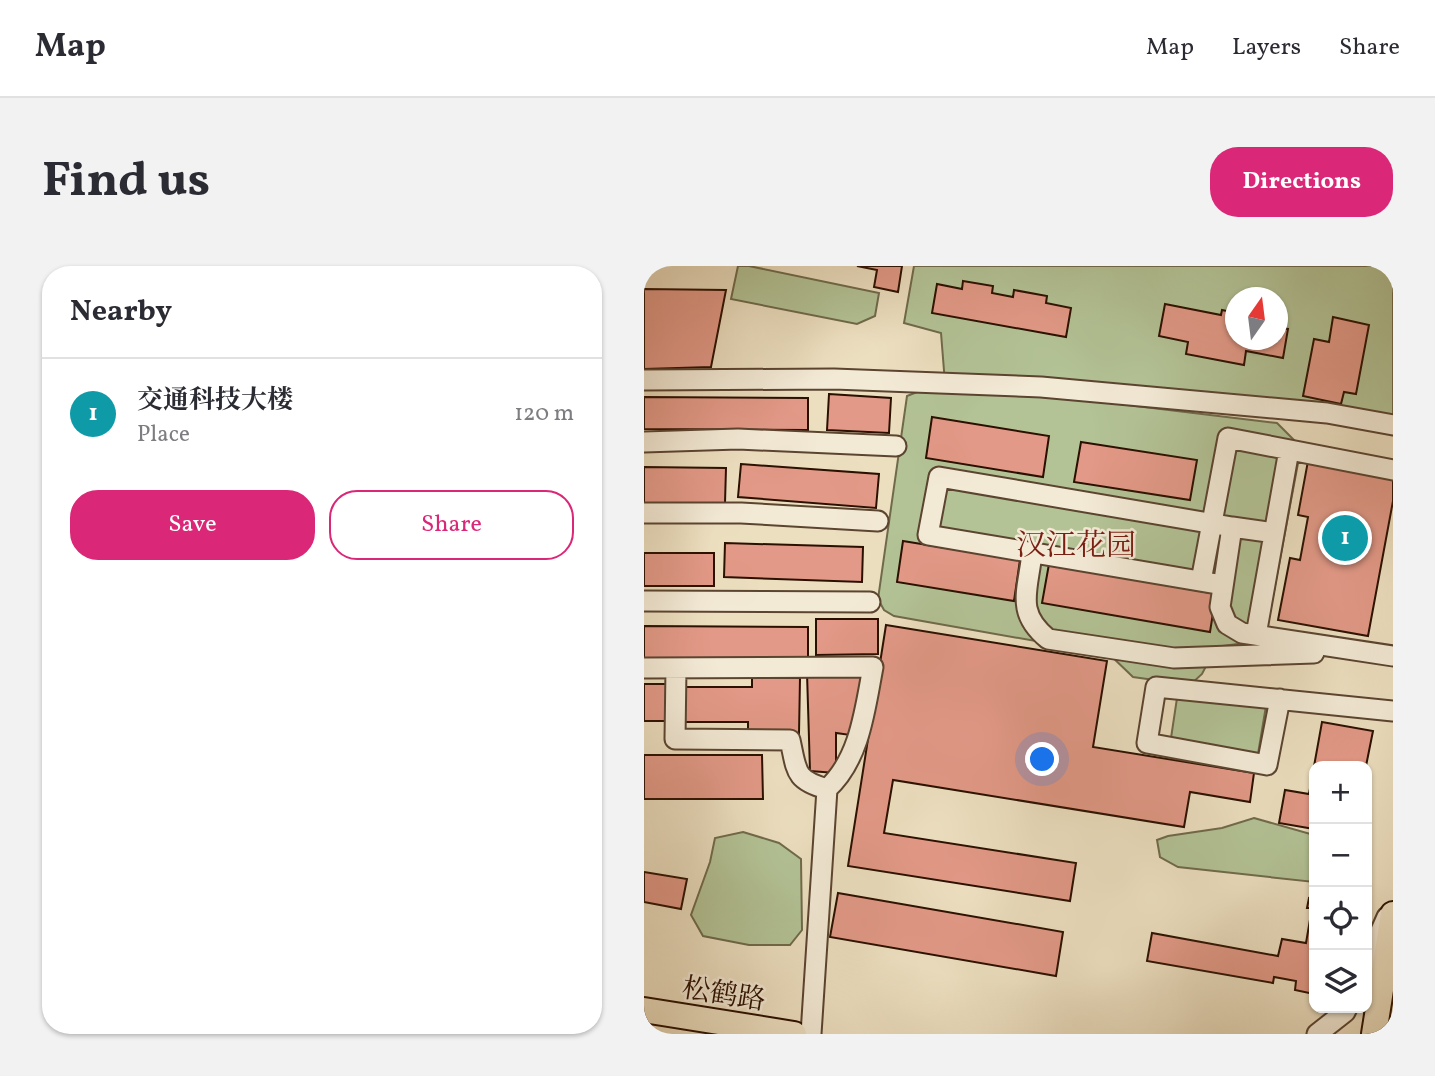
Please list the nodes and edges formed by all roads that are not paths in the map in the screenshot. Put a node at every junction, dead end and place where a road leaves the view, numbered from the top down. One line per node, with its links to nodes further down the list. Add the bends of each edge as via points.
1 (644, 380): 2 (street, via 834,379 1041,387 1327,412)
2 (1393, 425)
3 (644, 442): 4 (street, via 738,439)
4 (896, 446)
5 (1289, 450): 6 (street); 9 (street, via 1228,438); 11 (street)
6 (1393, 470)
7 (644, 513): 8 (street)
8 (878, 521)
9 (1212, 523): 10 (street); 12 (street, via 939,477 928,535); 13 (street)
10 (1232, 527): 11 (street); 14 (street)
11 (1274, 533): 17 (street)
12 (1032, 553): 13 (street); 18 (street, via 1026,612 1048,639 1174,658)
13 (1201, 581): 14 (street)
14 (1223, 585): 17 (street, via 1220,607 1227,624)
15 (644, 601): 16 (street)
16 (870, 602)
17 (1256, 635): 18 (street)
18 (1358, 651): 19 (street)
19 (1393, 656)
20 (644, 668): 21 (street)
21 (676, 668): 24 (street, via 675,739 790,740 796,770 809,784); 24 (street, via 873,667 860,734 840,777)
22 (1280, 699): 22 (street, via 1156,687 1147,743 1267,765); 23 (street)
23 (1393, 711)
24 (827, 789): 31 (street)
25 (1393, 903): 27 (street)
26 (1393, 914): 33 (main road)
27 (1372, 951)
28 (644, 1010): 30 (main road, 松鹤路)
29 (1344, 1013): 32 (street)
30 (794, 1034)
31 (811, 1034)
32 (1317, 1034)
33 (1374, 1034)

